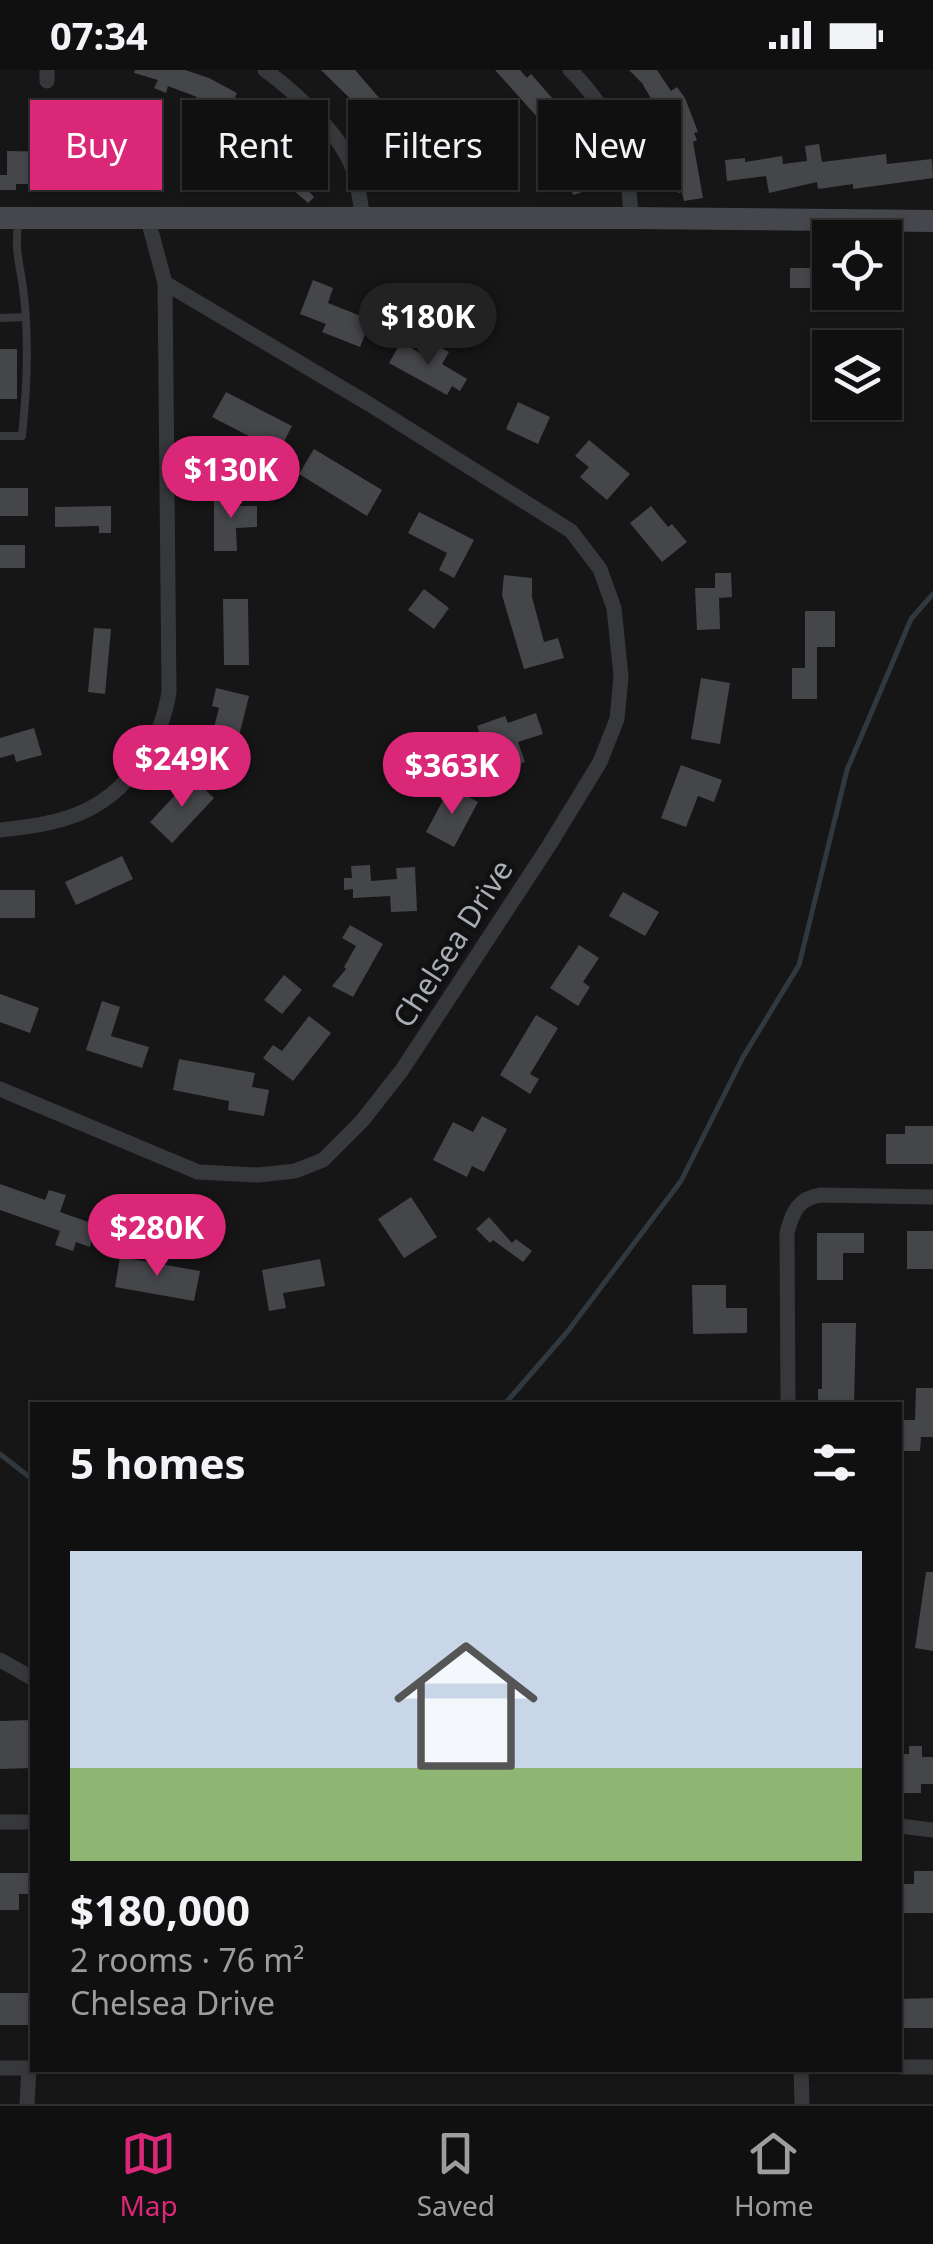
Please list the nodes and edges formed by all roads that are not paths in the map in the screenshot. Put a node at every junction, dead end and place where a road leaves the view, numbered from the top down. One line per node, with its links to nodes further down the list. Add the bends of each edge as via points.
1 (265, 70): 5 (street, via 328,129 349,160)
2 (570, 70): 6 (street, via 610,122 630,184)
3 (147, 216): 4 (street); 5 (street); 8 (street)
4 (9, 218): 10 (lane)
5 (363, 218): 6 (street)
6 (631, 218): 7 (street)
7 (933, 221)
8 (165, 283): 12 (street, via 165,719 115,791 80,813); 13 (street, Chelsea Drive, via 571,531 600,568 614,608 621,676 616,719 600,762 412,1054 362,1122 323,1160 258,1175 198,1172)
9 (0, 318): 10 (lane)
10 (25, 318): 11 (lane, via 22,436)
11 (0, 436)
12 (0, 830)
13 (0, 1089)
14 (933, 1197): 15 (street, via 809,1197 795,1208 787,1234)
15 (788, 1402)
16 (0, 1660): 17 (street)
17 (30, 1677)
18 (0, 1822): 19 (street)
19 (30, 1822)
20 (902, 1826): 21 (street)
21 (933, 1830)
22 (933, 2066): 23 (street)
23 (902, 2067)
24 (0, 2068): 25 (street)
25 (30, 2068)
26 (31, 2072): 28 (street)
27 (801, 2072): 29 (street)
28 (27, 2104)
29 (802, 2104)

